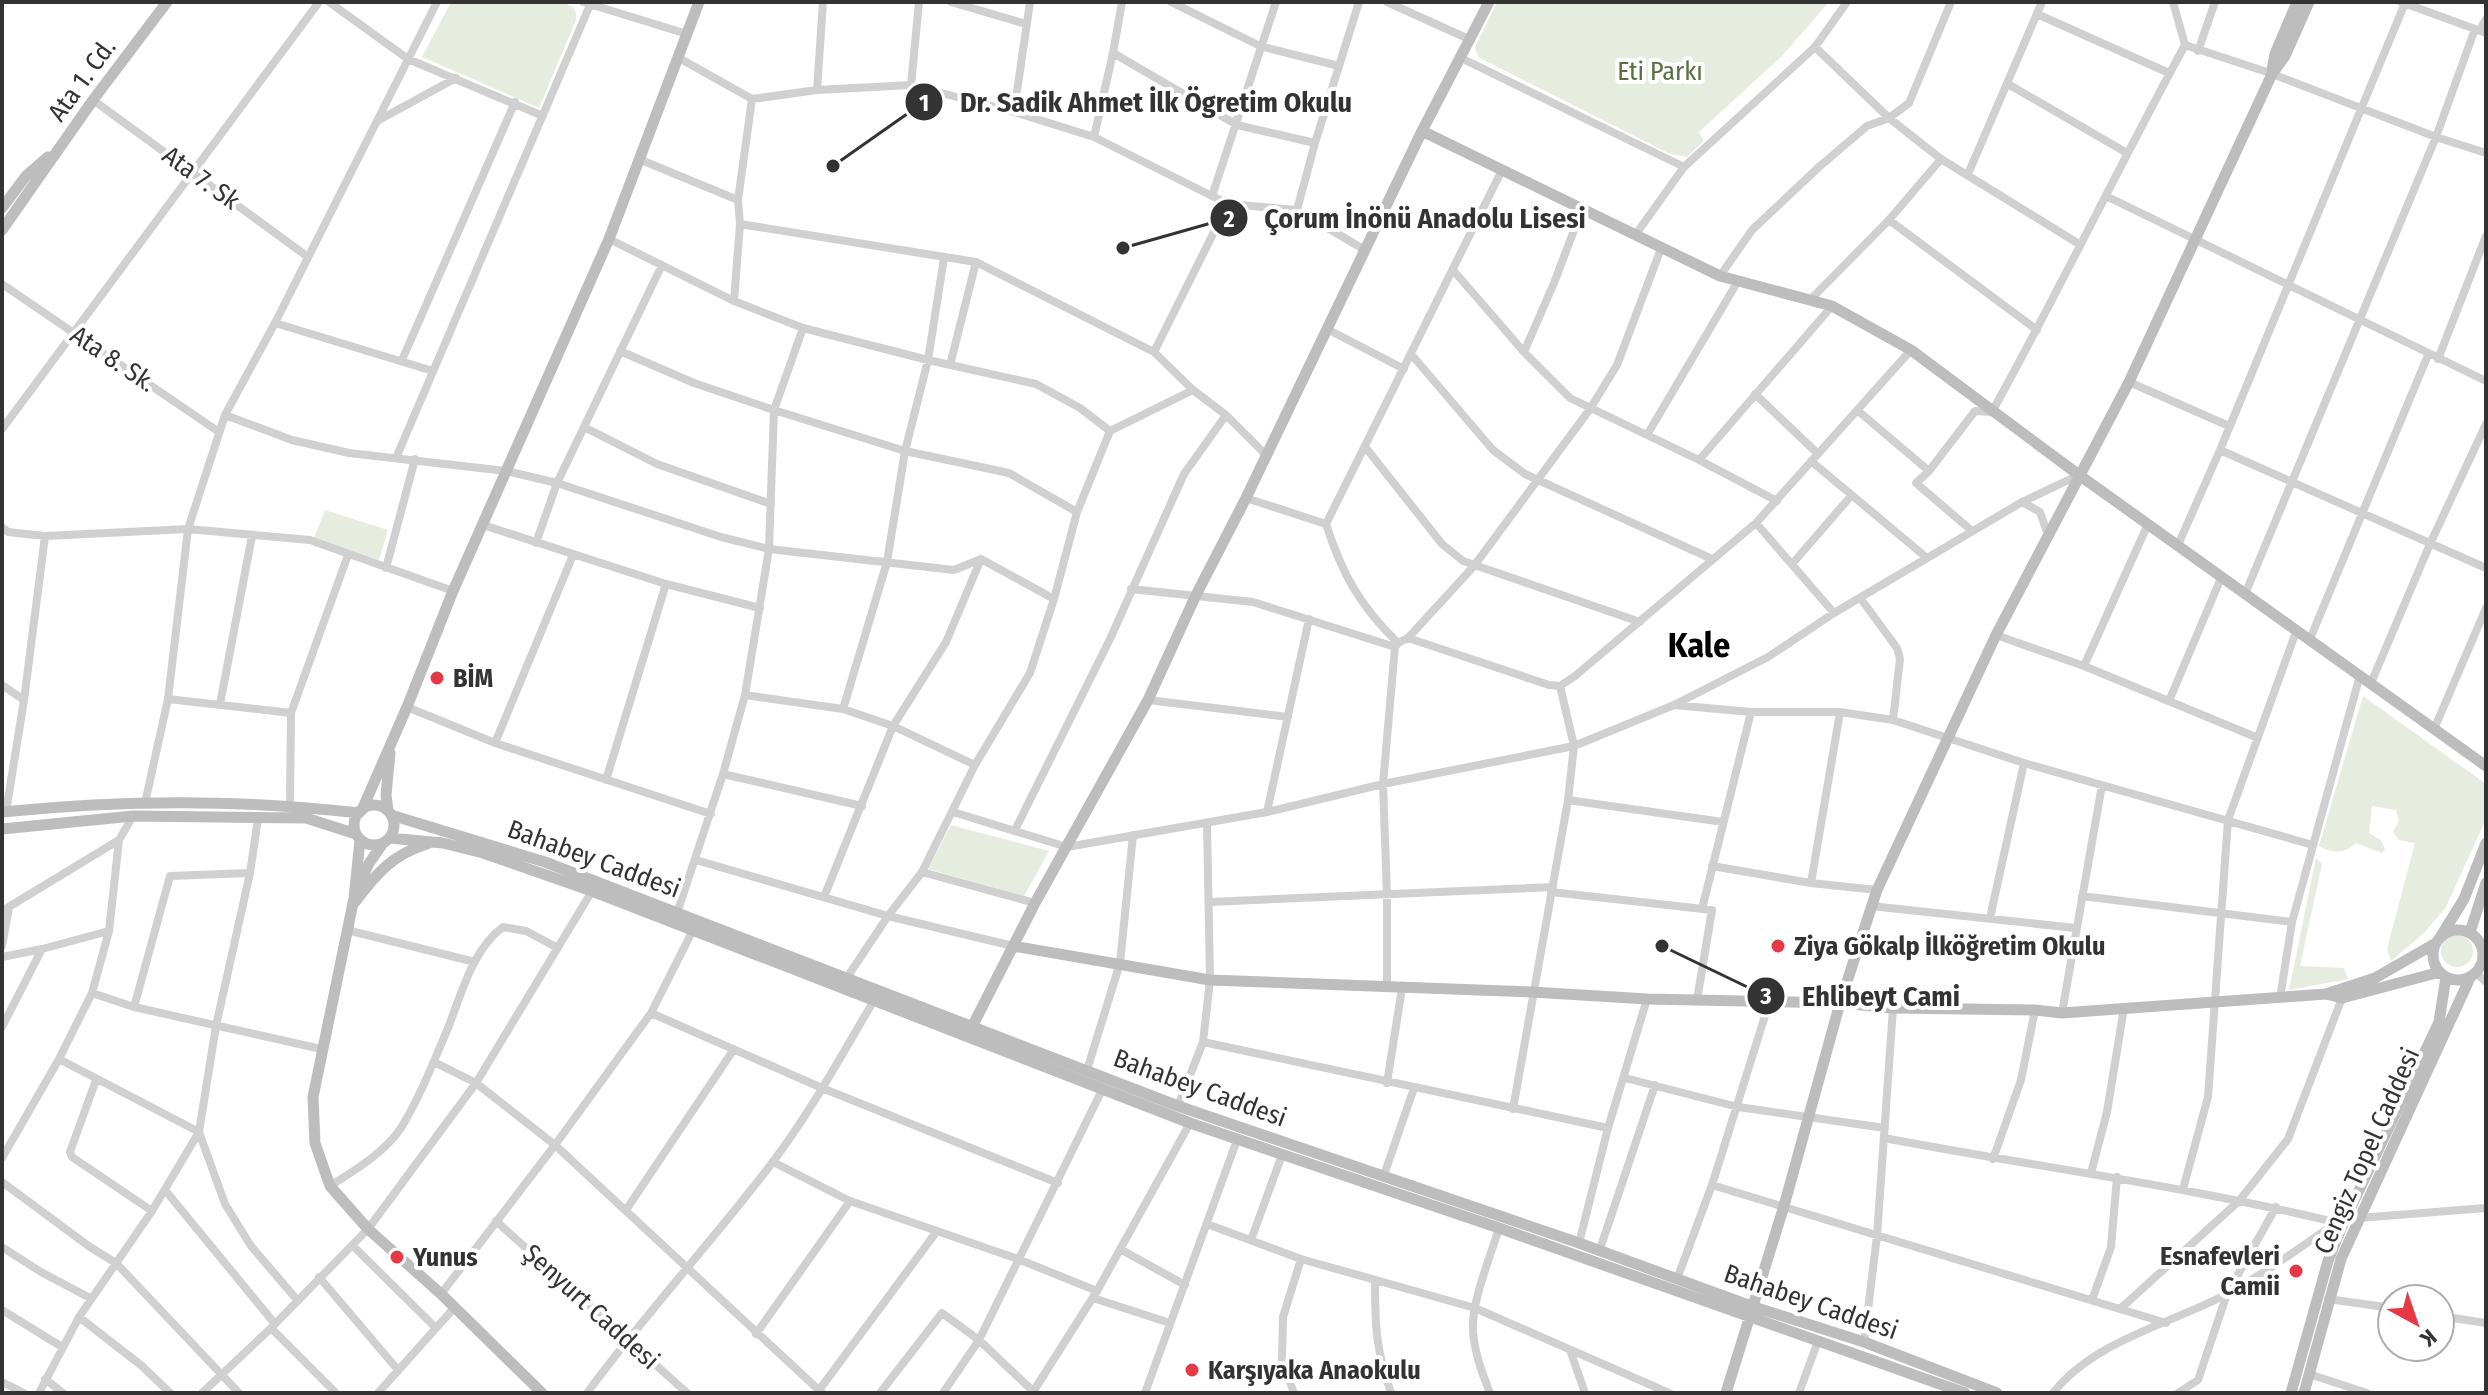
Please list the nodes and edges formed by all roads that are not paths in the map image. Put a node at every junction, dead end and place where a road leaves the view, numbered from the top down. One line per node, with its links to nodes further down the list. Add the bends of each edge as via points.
1 (167, 2): 47 (street, Ata 1. Cd.)
2 (319, 2): 66 (street)
3 (329, 2): 38 (street)
4 (437, 2): 38 (street)
5 (699, 2): 29 (street)
6 (823, 2): 45 (street)
7 (919, 2): 44 (street)
8 (951, 2): 27 (street)
9 (1030, 2): 27 (street)
10 (1122, 2): 35 (street)
11 (1171, 2): 32 (street)
12 (1276, 2): 32 (street)
13 (1359, 2): 39 (street)
14 (1387, 2): 30 (street)
15 (1489, 2): 30 (street)
16 (1847, 2): 33 (street)
17 (1951, 2): 52 (street, via 1909,103)
18 (2042, 2): 25 (street)
19 (2173, 2): 31 (street)
20 (2215, 2): 34 (street)
21 (2297, 2): 41 (street)
22 (2309, 2): 41 (street)
23 (586, 3): 29 (street); 51 (street)
24 (2403, 3): 28 (street); 49 (street)
25 (2037, 14): 40 (street); 43 (street)
26 (2486, 19): 28 (street)
27 (1026, 24): 50 (street)
28 (2480, 31): 57 (street)
29 (687, 34): 36 (street)
30 (1471, 40): 37 (street)
31 (2185, 45): 34 (street); 40 (street)
32 (1260, 46): 39 (street); 54 (street)
33 (1815, 47): 52 (street); 64 (street)
34 (2198, 51): 41 (street)
35 (1113, 53): 54 (street); 56 (street)
36 (679, 58): 46 (street); 63 (street)
37 (1461, 58): 55 (street); 64 (street)
38 (408, 59): 42 (street); 53 (street)
39 (1339, 66): 58 (street)
40 (2169, 73): 60 (street)
41 (2272, 74): 49 (street); 81 (street)
42 (456, 78): 48 (street); 53 (street)
43 (2008, 84): 60 (street); 67 (street)
44 (911, 85): 45 (street); 50 (street)
45 (817, 90): 46 (street)
46 (752, 99): 70 (street)
47 (93, 100): 59 (street, Ata 1. Cd.); 66 (street, Ata 7. Sk)
48 (515, 102): 51 (street); 110 (street)
49 (2362, 110): 57 (street); 93 (street)
50 (1014, 112): 56 (street)
51 (543, 116): 114 (street)
52 (1889, 118): 62 (street); 90 (street, via 1867,126 1819,167 1752,230)
53 (377, 121): 85 (street)
54 (1237, 125): 58 (street); 68 (street)
55 (1422, 131): 65 (street); 84 (street)
56 (1094, 137): 68 (street)
57 (2436, 137): 61 (street); 97 (street)
58 (1315, 143): 74 (street)
59 (61, 147): 72 (street, Ata 1. Cd., via 26,176); 77 (street, Ata 1. Cd.)
60 (2127, 153): 69 (street)
61 (2486, 153)
62 (1941, 159): 67 (street); 75 (street)
63 (641, 160): 70 (street); 80 (street)
64 (1684, 167): 78 (street)
65 (1502, 170): 73 (street); 89 (street)
66 (192, 172): 85 (street, Ata 7. Sk); 102 (street)
67 (1968, 174): 82 (street)
68 (1212, 196): 71 (street)
69 (2106, 196): 81 (street); 82 (street)
70 (738, 200): 76 (street)
71 (1228, 204): 74 (street); 105 (street)
72 (2, 208)
73 (1582, 209): 78 (street); 106 (street)
74 (1297, 210): 84 (street)
75 (1889, 220): 94 (street); 101 (street)
76 (740, 224): 86 (street); 95 (street)
77 (2, 230)
78 (1636, 234): 83 (street)
79 (2486, 236): 109 (street)
80 (609, 239): 88 (street); 141 (street)
81 (2196, 241): 93 (street); 116 (street)
82 (2079, 244): 101 (street)
83 (1662, 246): 90 (street); 119 (street, via 1617,365)
84 (1365, 250): 100 (street)
85 (308, 257): 98 (street)
86 (944, 258): 87 (street); 111 (street)
87 (976, 262): 105 (street); 112 (street)
88 (662, 265): 95 (street); 104 (street)
89 (1453, 270): 106 (street); 107 (street)
90 (1720, 276): 91 (street)
91 (1738, 281): 94 (street); 131 (street)
92 (4, 283): 102 (street, Ata 8. Sk.)
93 (2289, 285): 97 (street); 126 (street)
94 (1811, 299): 96 (street)
95 (734, 301): 99 (street)
96 (1832, 306): 103 (street); 118 (street)
97 (2360, 320): 108 (street); 145 (street)
98 (275, 323): 110 (street); 123 (street)
99 (803, 328): 111 (street); 120 (street)
100 (1327, 329): 113 (street); 136 (street)
101 (2037, 330): 122 (street)
102 (73, 332): 128 (street); 130 (street, Ata 8. Sk.)
103 (1911, 350): 121 (street); 122 (street)
104 (620, 351): 120 (street); 127 (street)
105 (1154, 352): 117 (street)
106 (1524, 352): 119 (street, via 1570,398)
107 (1411, 354): 113 (street); 144 (street, via 1493,450)
108 (2428, 355): 109 (street); 153 (street)
109 (2438, 359): 115 (street)
110 (402, 360): 114 (street)
111 (928, 360): 112 (street); 134 (street)
112 (950, 365): 129 (street, via 1036,384)
113 (1404, 369): 132 (street)
114 (433, 371): 137 (street)
115 (2486, 381)
116 (2129, 382): 126 (street); 143 (street)
117 (1193, 390): 124 (street); 129 (street)
118 (1755, 394): 135 (street); 139 (street)
119 (1590, 409): 131 (street); 144 (street)
120 (774, 410): 134 (street); 151 (street)
121 (1857, 410): 135 (street); 142 (street)
122 (1992, 412): 142 (street, via 1975,411); 143 (street)
123 (225, 415): 130 (street); 137 (street, via 292,440)
124 (1226, 415): 136 (street); 180 (street, via 1184,474)
125 (2486, 424): 165 (street)
126 (2229, 426): 133 (street)
127 (584, 427): 146 (street); 151 (street, via 657,464)
128 (2, 429)
129 (1110, 431): 152 (street)
130 (219, 432): 159 (street)
131 (1647, 435): 139 (street)
132 (1366, 448): 155 (street); 175 (street, via 1442,544)
133 (2220, 450): 145 (street); 166 (street)
134 (905, 451): 152 (street, via 1009,473); 173 (street)
135 (1817, 453): 140 (street)
136 (1266, 455): 148 (street)
137 (396, 458): 138 (street)
138 (415, 459): 141 (street); 176 (street)
139 (1699, 460): 149 (street)
140 (1811, 461): 147 (street); 149 (street)
141 (506, 471): 146 (street); 157 (street)
142 (1929, 471): 160 (street, via 1916,483)
143 (2079, 475): 150 (street); 156 (street); 161 (street)
144 (1538, 481): 172 (street); 175 (street)
145 (2290, 482): 153 (street); 182 (street)
146 (557, 483): 164 (street); 167 (street)
147 (1851, 496): 170 (street); 174 (street)
148 (1246, 498): 155 (street); 183 (street)
149 (1777, 501): 154 (street)
150 (2022, 502): 160 (street); 161 (street, via 2040,512)
151 (771, 504): 167 (street)
152 (1077, 512): 184 (street)
153 (2361, 514): 165 (street); 194 (street)
154 (1756, 523): 172 (street); 174 (street)
155 (1326, 524): 195 (street, via 1346,577)
156 (2148, 524): 166 (street); 196 (street)
157 (483, 525): 164 (street); 181 (street)
158 (2, 527): 162 (street)
159 (188, 529): 162 (street); 163 (street); 202 (street)
160 (1972, 531): 170 (street)
161 (2048, 535): 192 (street)
162 (45, 536): 203 (street)
163 (252, 536): 168 (street, via 310,540); 206 (street)
164 (536, 543): 169 (street)
165 (2430, 544): 177 (street); 198 (street)
166 (2178, 545): 178 (street)
167 (769, 549): 173 (street); 186 (street)
168 (348, 555): 176 (street); 212 (street)
169 (573, 555): 179 (street); 219 (street)
170 (1927, 558): 185 (street)
171 (981, 559): 173 (street, via 954,570); 184 (street); 215 (street, via 946,642)
172 (1712, 559): 190 (street)
173 (887, 562): 209 (street)
174 (1792, 564): 188 (street)
175 (1474, 566): 190 (street); 193 (street)
176 (386, 568): 181 (street)
177 (2486, 568)
178 (2221, 578): 182 (street); 205 (street)
179 (666, 584): 186 (street); 226 (street)
180 (1131, 589): 183 (street); 245 (street)
181 (453, 591): 208 (street)
182 (2245, 594): 191 (street)
183 (1196, 595): 189 (street, via 1253,602); 204 (street)
184 (1054, 599): 223 (street, via 1030,673)
185 (1861, 599): 188 (street); 214 (street, via 1900,659)
186 (760, 608): 201 (street)
187 (2486, 608): 216 (street)
188 (1834, 613): 207 (street, via 1768,657)
189 (1309, 619): 195 (street); 213 (street)
190 (1640, 622): 200 (street)
191 (2297, 629): 194 (street); 218 (street)
192 (1996, 635): 196 (street); 217 (street)
193 (1408, 638): 195 (street); 200 (street)
194 (2310, 639): 197 (street)
195 (1396, 645): 227 (street)
196 (2084, 666): 205 (street)
197 (2360, 675): 198 (street); 252 (street)
198 (2371, 683): 216 (street)
199 (2, 685): 203 (street)
200 (1560, 686): 221 (street)
201 (745, 695): 209 (street); 225 (street)
202 (168, 699): 206 (street); 230 (street)
203 (24, 700): 234 (street)
204 (1148, 700): 213 (street); 253 (street)
205 (2169, 701): 218 (street)
206 (220, 704): 212 (street)
207 (1674, 705): 210 (street); 221 (street)
208 (407, 707): 219 (street); 220 (street)
209 (843, 709): 215 (street)
210 (1751, 712): 211 (street); 242 (street)
211 (1840, 712): 214 (street); 258 (street)
212 (291, 713): 231 (street)
213 (1288, 717): 236 (street)
214 (1893, 720): 217 (street)
215 (893, 726): 223 (street); 232 (street)
216 (2435, 727): 224 (street)
217 (1949, 737): 222 (street); 261 (street)
218 (2258, 738): 241 (street)
219 (495, 743): 226 (street)
220 (391, 744): 233 (street); 237 (street)
221 (1574, 746): 227 (street); 229 (street)
222 (2024, 763): 228 (street); 275 (street)
223 (975, 765): 235 (street)
224 (2486, 766)
225 (723, 774): 232 (street); 238 (street)
226 (606, 780): 238 (street)
227 (1383, 784): 236 (street); 263 (street)
228 (2102, 785): 241 (street); 264 (street)
229 (1568, 800): 242 (street); 260 (street)
230 (145, 803): 231 (street); 234 (street)
231 (290, 805): 233 (street)
232 (862, 806): 265 (street)
233 (360, 811): 237 (street, via 372,806); 247 (street, via 354,823)
234 (4, 812)
235 (953, 812): 245 (street); 256 (street)
236 (1267, 812): 243 (street)
237 (389, 813): 249 (street, via 394,827); 272 (street, Bahabey Caddesi, via 545,862)
238 (711, 814): 254 (street)
239 (133, 816): 240 (street); 244 (street); 248 (street)
240 (258, 819): 247 (street, via 306,818); 257 (street)
241 (2228, 820): 252 (street); 273 (street)
242 (1723, 822): 255 (street)
243 (1207, 823): 246 (street); 267 (street)
244 (2, 829)
245 (1015, 830): 253 (street)
246 (1133, 835): 253 (street); 290 (street)
247 (358, 837): 249 (street, via 371,845); 266 (street)
248 (119, 840): 271 (street); 280 (street)
249 (386, 840): 250 (street, Bahabey Caddesi); 266 (street, via 368,865)
250 (443, 843): 262 (street, Bahabey Caddesi); 266 (street, via 425,844 397,857)
251 (2486, 843): 282 (street, via 2464,899)
252 (2313, 845): 276 (street)
253 (1067, 847): 268 (street)
254 (696, 860): 265 (street); 272 (street)
255 (1712, 866): 258 (street); 270 (street)
256 (922, 872): 268 (street); 274 (street)
257 (250, 873): 309 (street, via 170,876); 315 (street)
258 (1811, 883): 261 (street)
259 (2485, 886): 281 (street)
260 (1552, 890): 263 (street); 270 (street); 298 (street)
261 (1877, 890): 269 (street)
262 (592, 891): 279 (street, Bahabey Caddesi); 285 (street)
263 (1387, 896): 267 (street); 296 (street)
264 (2082, 896): 273 (street); 277 (street)
265 (824, 897): 274 (street)
266 (354, 902): 278 (street)
267 (1210, 902): 294 (street)
268 (1035, 903): 284 (street)
269 (1871, 906): 275 (street); 307 (street)
270 (1702, 909): 304 (street, via 1712,910)
271 (6, 910): 283 (street)
272 (677, 913): 293 (street, Bahabey Caddesi)
273 (2221, 914): 276 (street); 308 (street)
274 (888, 916): 284 (street); 293 (street)
275 (1990, 918): 277 (street)
276 (2292, 922): 301 (street)
277 (2075, 928): 314 (street)
278 (347, 930): 289 (street); 319 (street)
279 (693, 930): 305 (street, Bahabey Caddesi); 313 (street)
280 (109, 931): 286 (street); 299 (street)
281 (2477, 934): 282 (street, via 2454,929); 288 (street)
282 (2438, 940): 291 (street, via 2433,958); 300 (street, via 2375,978)
283 (2, 946)
284 (1013, 946): 290 (street); 317 (street)
285 (558, 948): 289 (street, via 526,931 503,927 488,938); 326 (street)
286 (42, 949): 287 (street); 316 (street)
287 (2, 957)
288 (2485, 959): 292 (street)
289 (475, 962): 322 (street)
290 (1120, 963): 294 (street); 323 (street)
291 (2443, 975): 292 (street, via 2454,980); 302 (street); 365 (street, Cengiz Topel Caddesi, via 2439,1022)
292 (2473, 975): 295 (street); 362 (street, Cengiz Topel Caddesi)
293 (846, 979): 317 (street, Bahabey Caddesi)
294 (1210, 980): 296 (street); 318 (street)
295 (2486, 982)
296 (1387, 988): 297 (street)
297 (1402, 988): 298 (street); 327 (street)
298 (1532, 992): 303 (street); 334 (street)
299 (92, 993): 309 (street); 321 (street)
300 (2326, 994): 301 (street); 302 (street)
301 (2280, 998): 308 (street)
302 (2342, 998): 356 (street, via 2288,1139)
303 (1647, 999): 304 (street); 324 (street)
304 (1697, 1000): 306 (street)
305 (873, 1002): 329 (street); 330 (street, Bahabey Caddesi)
306 (1769, 1003): 307 (street); 333 (street)
307 (1840, 1003): 310 (street); 335 (street)
308 (2213, 1003): 311 (street); 353 (street, via 2208,1097)
309 (134, 1007): 315 (street)
310 (1893, 1008): 312 (street); 339 (street)
311 (2124, 1008): 314 (street); 346 (street)
312 (2035, 1010): 314 (street); 344 (street, via 2021,1080)
313 (651, 1013): 320 (street); 341 (street)
314 (2062, 1013)
315 (216, 1026): 319 (street); 338 (street)
316 (2, 1027)
317 (972, 1027): 323 (street, Bahabey Caddesi)
318 (1203, 1042): 327 (street); 332 (street)
319 (321, 1049): 352 (street, via 313,1097 315,1143)
320 (734, 1049): 329 (street); 360 (street)
321 (59, 1059): 325 (street); 343 (street)
322 (434, 1062): 326 (street); 352 (street, via 399,1130 370,1160)
323 (1087, 1070): 332 (street, Bahabey Caddesi)
324 (1625, 1078): 328 (street); 337 (street)
325 (96, 1080): 338 (street); 361 (street, via 72,1157)
326 (476, 1083): 341 (street); 367 (street)
327 (1387, 1083): 331 (street)
328 (1655, 1085): 333 (street); 375 (street)
329 (822, 1088): 345 (street); 350 (street)
330 (1103, 1088): 336 (street, Bahabey Caddesi); 350 (street)
331 (1414, 1088): 334 (street); 347 (street)
332 (1178, 1106): 347 (street, Bahabey Caddesi)
333 (1738, 1107): 335 (street); 351 (street)
334 (1513, 1109): 337 (street)
335 (1808, 1118): 339 (street); 357 (street)
336 (1190, 1123): 340 (street, Bahabey Caddesi); 374 (street)
337 (1608, 1128): 371 (street)
338 (199, 1132): 354 (street); 390 (street, via 225,1204 251,1246)
339 (1885, 1133): 344 (street); 369 (street)
340 (1237, 1140): 342 (street, Bahabey Caddesi); 364 (street)
341 (555, 1145): 360 (street); 363 (street)
342 (1282, 1155): 366 (street, Bahabey Caddesi); 370 (street)
343 (2, 1158)
344 (1993, 1159): 346 (street)
345 (773, 1162): 355 (street); 379 (street)
346 (2091, 1173): 348 (street)
347 (1384, 1175): 371 (street, Bahabey Caddesi)
348 (2117, 1177): 353 (street); 389 (street, via 2111,1247)
349 (2, 1182): 378 (street)
350 (1058, 1183): 376 (street)
351 (1712, 1185): 357 (street); 381 (street)
352 (330, 1186): 367 (street)
353 (2183, 1189): 356 (street)
354 (165, 1190): 361 (street); 402 (street)
355 (850, 1201): 368 (street); 404 (street)
356 (2239, 1201): 358 (street); 394 (street)
357 (1784, 1206): 369 (street); 396 (street)
358 (2276, 1207): 365 (street); 386 (street)
359 (2486, 1208): 362 (street)
360 (626, 1210): 379 (street)
361 (152, 1211): 378 (street)
362 (2359, 1218): 388 (street, Cengiz Topel Caddesi)
363 (496, 1221): 384 (street); 405 (street, Şenyurt Caddesi)
364 (1207, 1224): 370 (street); 383 (street)
365 (2343, 1224): 386 (street); 443 (street, Cengiz Topel Caddesi)
366 (1499, 1228): 393 (street); 396 (street, Bahabey Caddesi)
367 (368, 1229): 372 (street); 384 (street)
368 (937, 1231): 376 (street); 418 (street)
369 (1877, 1236): 389 (street); 408 (street)
370 (1251, 1240): 377 (street)
371 (1579, 1243): 375 (street, Bahabey Caddesi)
372 (353, 1246): 380 (street); 403 (street)
373 (2, 1247): 387 (street)
374 (1120, 1249): 383 (street); 385 (street)
375 (1599, 1252): 381 (street, Bahabey Caddesi)
376 (1018, 1259): 385 (street); 406 (street)
377 (1301, 1259): 382 (street); 432 (street, via 1283,1317 1282,1360)
378 (116, 1263): 387 (street); 412 (street)
379 (688, 1267): 404 (street); 405 (street)
380 (319, 1277): 390 (street); 411 (street)
381 (1677, 1279): 396 (street, Bahabey Caddesi)
382 (1375, 1281): 393 (street); 433 (street, via 1379,1356)
383 (1185, 1285): 399 (street)
384 (441, 1294): 392 (street)
385 (1095, 1294): 399 (street); 419 (street)
386 (2227, 1294): 400 (street); 442 (street, via 2198,1380)
387 (90, 1298): 397 (street)
388 (2328, 1299): 391 (street); 413 (street, Cengiz Topel Caddesi)
389 (2092, 1300): 394 (street)
390 (298, 1301): 402 (street)
391 (2376, 1306)
392 (455, 1307): 403 (street); 427 (street)
393 (1475, 1308): 410 (street); 434 (street, via 1476,1355)
394 (2120, 1309): 400 (street)
395 (2, 1310): 409 (street)
396 (1750, 1311): 407 (street, Bahabey Caddesi); 408 (street, Bahabey Caddesi); 437 (street)
397 (79, 1317): 409 (street); 423 (street)
398 (2456, 1318): 401 (street)
399 (1170, 1323): 431 (street)
400 (2166, 1323): 441 (street, via 2105,1349)
401 (2486, 1323)
402 (273, 1326): 412 (street); 426 (street)
403 (436, 1328): 411 (street)
404 (756, 1334): 418 (street)
405 (627, 1339): 428 (street); 429 (street, Şenyurt Caddesi)
406 (979, 1340): 416 (street); 419 (street); 430 (street, via 942,1313)
407 (1818, 1341): 438 (street); 439 (street, Bahabey Caddesi)
408 (1864, 1342): 440 (street, Bahabey Caddesi)
409 (62, 1347): 414 (street)
410 (1570, 1350): 435 (street); 436 (street)
411 (398, 1370): 417 (street)
412 (221, 1374): 424 (street); 425 (street)
413 (2309, 1374): 444 (street, Cengiz Topel Caddesi); 445 (street)
414 (45, 1379): 421 (street); 422 (street)
415 (2, 1382): 420 (street)
416 (949, 1391)
417 (381, 1392)
418 (819, 1392)
419 (1034, 1392)
420 (24, 1393)
421 (39, 1393)
422 (63, 1393)
423 (170, 1393)
424 (202, 1393)
425 (239, 1393)
426 (336, 1393)
427 (542, 1393)
428 (587, 1393)
429 (687, 1393)
430 (880, 1393)
431 (1145, 1393)
432 (1294, 1393)
433 (1391, 1393)
434 (1490, 1393)
435 (1585, 1393)
436 (1669, 1393)
437 (1726, 1393)
438 (1799, 1393)
439 (1965, 1393)
440 (1997, 1393)
441 (2053, 1393)
442 (2178, 1393)
443 (2291, 1393)
444 (2304, 1393)
445 (2367, 1393)

